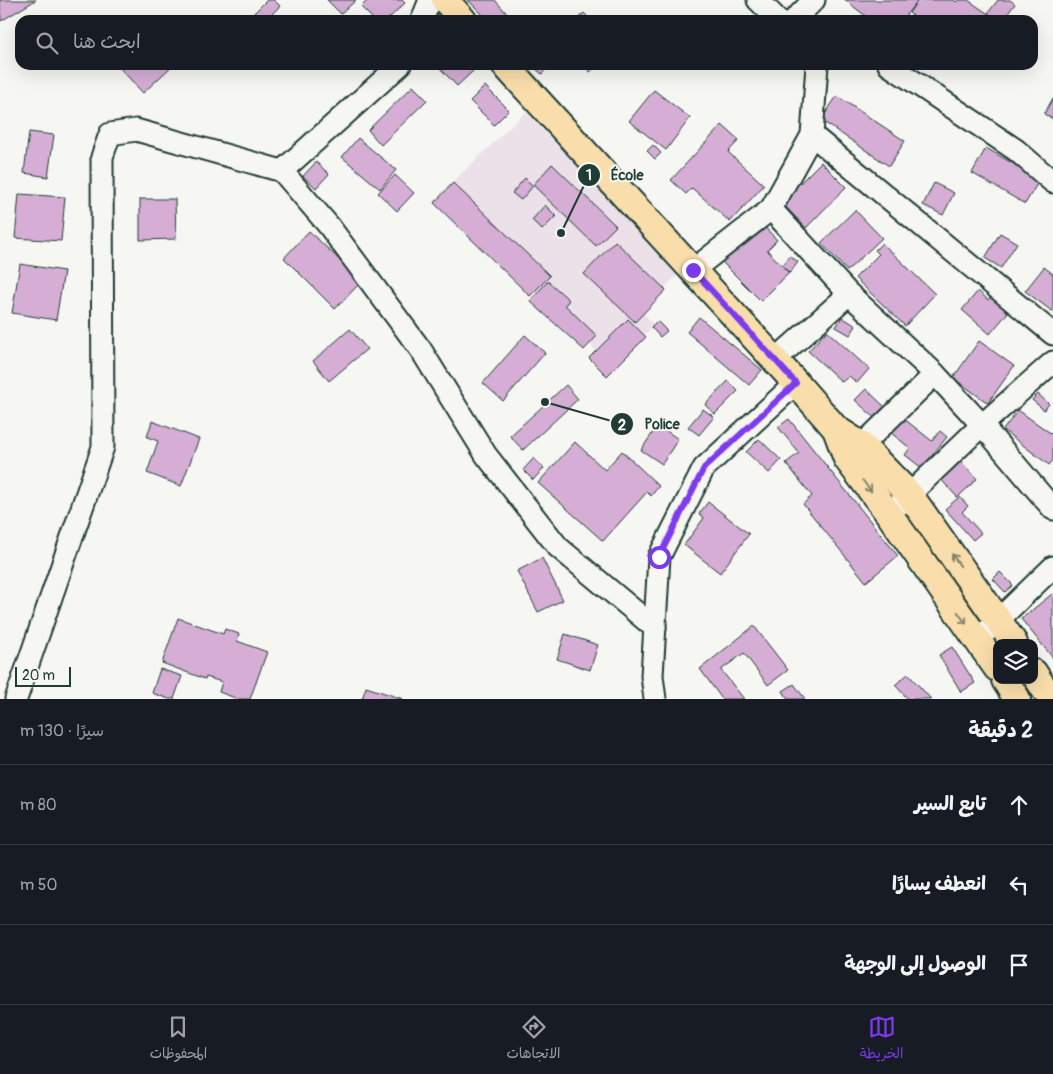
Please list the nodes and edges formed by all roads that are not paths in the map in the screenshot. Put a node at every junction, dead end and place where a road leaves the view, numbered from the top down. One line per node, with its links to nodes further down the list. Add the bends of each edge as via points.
1 (430, 0): 5 (street)
2 (445, 0): 6 (main road)
3 (758, 0): 7 (street)
4 (814, 0): 8 (street)
5 (424, 15)
6 (458, 15)
7 (773, 15)
8 (799, 15)
9 (394, 70): 14 (street)
10 (510, 70): 17 (main road)
11 (817, 70): 13 (street)
12 (896, 70): 15 (street, via 1016,150)
13 (812, 135): 16 (street); 19 (street)
14 (282, 171): 31 (street, via 329,226 421,350 486,455 558,548); 37 (street, via 136,130 110,134 102,157 103,447)
15 (1053, 182)
16 (771, 209): 17 (street); 18 (street)
17 (693, 270): 20 (main road)
18 (849, 294): 20 (street); 22 (street)
19 (1053, 334)
20 (775, 360): 23 (main road)
21 (1053, 362): 24 (street)
22 (935, 374): 24 (street); 25 (street)
23 (796, 383): 25 (main road); 31 (street, via 704,468 659,557)
24 (982, 424): 26 (street); 27 (street)
25 (854, 452): 26 (main road); 28 (main road, one-way to 28)
26 (909, 494): 28 (street); 30 (main road, one-way to 26)
27 (1053, 509)
28 (889, 514): 32 (main road, one-way to 32)
29 (1053, 567): 30 (street)
30 (999, 619): 32 (street); 33 (main road)
31 (655, 628): 38 (street, via 652,676)
32 (978, 639): 34 (main road)
33 (1012, 639)
34 (993, 662)
35 (1038, 680): 40 (main road)
36 (1008, 684): 39 (main road)
37 (16, 699)
38 (655, 699)
39 (1018, 699)
40 (1051, 699)

